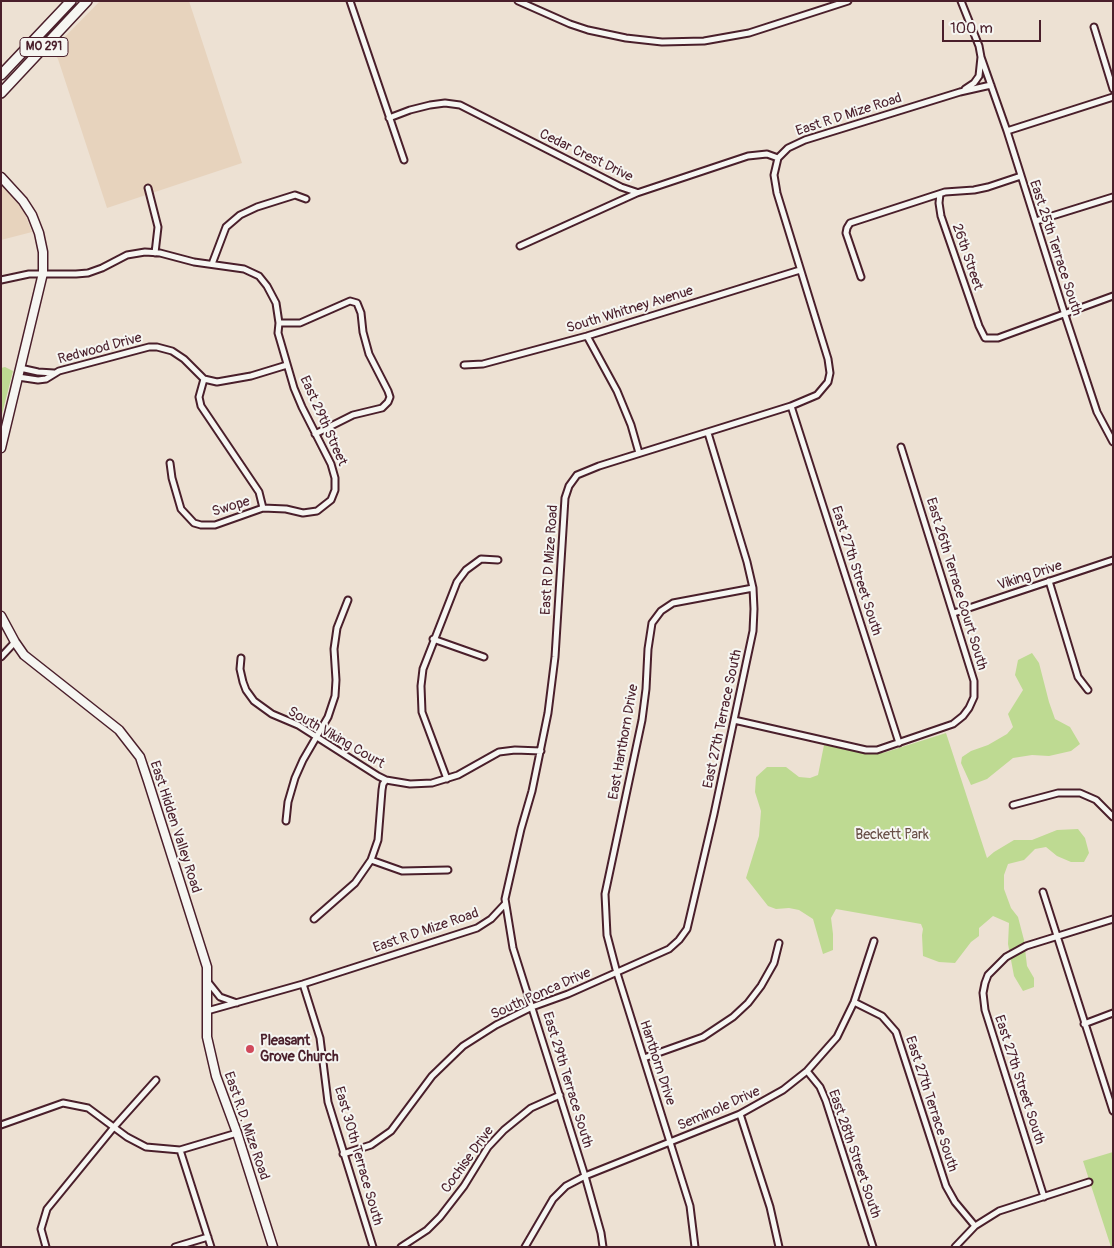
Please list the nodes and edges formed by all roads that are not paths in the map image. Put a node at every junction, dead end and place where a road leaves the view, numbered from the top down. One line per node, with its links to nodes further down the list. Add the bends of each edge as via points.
1 (71, 1): 9 (highway, MO 291)
2 (87, 1): 13 (highway, MO 291)
3 (350, 1): 15 (street)
4 (518, 1): 5 (street, via 588,30 662,42 704,41 749,33)
5 (848, 1)
6 (961, 1): 8 (street)
7 (1094, 27): 11 (street)
8 (981, 57): 10 (street, East 25th Terrace South); 12 (street, East R D Mize Road, via 979,76)
9 (1, 75)
10 (991, 85): 12 (street, East R D Mize Road); 16 (street, East 25th Terrace South)
11 (1113, 88)
12 (960, 92): 17 (street, East R D Mize Road, via 805,140 788,148)
13 (1, 93)
14 (1113, 98): 16 (street)
15 (389, 118): 18 (street); 22 (street, Cedar Crest Drive, via 430,105 460,105)
16 (1007, 132): 19 (street, East 25th Terrace South)
17 (778, 158): 22 (street, Cedar Crest Drive, via 767,154 748,156); 30 (street, East R D Mize Road, via 774,183)
18 (404, 160)
19 (1021, 176): 23 (street, via 988,187); 26 (street, East 25th Terrace South)
20 (1, 177): 31 (main road, via 32,214 43,252)
21 (148, 188): 28 (street, via 158,228)
22 (636, 193): 27 (street)
23 (940, 194): 32 (street, via 850,223 846,233); 35 (street, 26th Street, via 941,216 985,338 998,338)
24 (1113, 196): 26 (street)
25 (306, 199): 29 (street, via 295,194 240,215 226,227)
26 (1036, 221): 35 (street, East 25th Terrace South)
27 (520, 246)
28 (155, 253): 29 (street); 31 (street, via 127,255 88,272)
29 (212, 264): 36 (street, via 244,269 259,276 276,303)
30 (800, 270): 37 (street, South Whitney Avenue); 44 (street, East R D Mize Road, via 830,373 828,382 817,395)
31 (43, 273): 33 (street); 40 (main road)
32 (861, 277)
33 (1, 280)
34 (1113, 296): 35 (street)
35 (1065, 315): 47 (street, East 25th Terrace South, via 1097,412)
36 (279, 323): 38 (street, East 29th Street, via 278,333); 46 (street, via 300,323 350,301 357,303 370,354 390,397 382,408 352,414)
37 (587, 336): 39 (street, South Whitney Avenue, via 483,364); 50 (street, via 617,391)
38 (287, 365): 43 (street, via 226,382); 46 (street, East 29th Street, via 302,408)
39 (464, 365)
40 (20, 368): 41 (street, Redwood Drive); 42 (main road)
41 (54, 373): 42 (street, Redwood Drive, via 41,380); 43 (street, Redwood Drive, via 131,350 157,347 184,359)
42 (18, 376): 49 (main road)
43 (204, 379): 53 (street, via 199,397 202,406 259,492)
44 (791, 406): 45 (street, East R D Mize Road); 69 (street, East 27th Street South)
45 (708, 433): 50 (street, East R D Mize Road); 57 (street, East 27th Terrace South)
46 (316, 434): 52 (street, East 29th Street, via 335,478)
47 (1113, 442)
48 (901, 447): 59 (street, East 26th Terrace Court South)
49 (1, 448)
50 (640, 453): 70 (street, East R D Mize Road, via 577,475 569,486 565,498 555,657)
51 (170, 463): 53 (street, Swope, via 181,509 194,523 215,525)
52 (331, 500): 53 (street, Swope, via 317,511 303,513)
53 (263, 508)
54 (498, 560): 61 (street, via 480,559 466,570 452,593)
55 (1113, 560): 56 (street, Viking Drive)
56 (1049, 581): 59 (street, Viking Drive); 66 (street, via 1078,677)
57 (753, 588): 67 (street, East 27th Terrace South, via 753,631); 85 (street, East Hanthorn Drive, via 673,603 652,623 642,720 605,894 608,935)
58 (348, 600): 68 (street, via 337,628 334,696 328,717)
59 (954, 613): 69 (street, East 26th Terrace Court South, via 974,681 974,697 963,716 953,724)
60 (1, 616): 62 (main road, East Hidden Valley Road)
61 (433, 640): 64 (street); 71 (street, via 423,669 422,712)
62 (14, 642): 63 (street); 86 (main road, East Hidden Valley Road, via 24,655 119,730 140,757 205,959)
63 (1, 657)
64 (484, 657)
65 (241, 658): 68 (street, South Viking Court, via 244,686 254,701 272,714)
66 (1088, 690)
67 (734, 720): 69 (street, via 866,750); 85 (street, East 27th Terrace South, via 687,929 669,949)
68 (317, 736): 72 (street, South Viking Court); 75 (street, via 295,778)
69 (898, 743)
70 (541, 750): 71 (street, South Viking Court, via 499,752); 79 (street, East R D Mize Road)
71 (447, 779): 72 (street, South Viking Court, via 410,784)
72 (386, 780): 76 (street, via 382,790 378,840)
73 (1014, 805): 74 (street, via 1058,793 1080,793 1103,805)
74 (1113, 817)
75 (286, 821)
76 (371, 860): 77 (street, via 402,871); 80 (street, via 356,883)
77 (448, 870)
78 (1043, 892): 82 (street)
79 (505, 904): 87 (street, East R D Mize Road, via 477,928); 90 (street, East 29th Terrace South, via 513,948)
80 (314, 919)
81 (1113, 919): 82 (street)
82 (1057, 937): 93 (street); 108 (street, East 27th Street South, via 1026,946 1006,957 992,971 983,993 985,1010)
83 (874, 941): 88 (street, Seminole Drive)
84 (779, 943): 94 (street, via 774,963 761,986 733,1017 703,1038)
85 (617, 973): 90 (street, South Ponca Drive); 94 (street, Hanthorn Drive)
86 (208, 982): 89 (street, via 220,997); 91 (main road, East Hidden Valley Road)
87 (303, 984): 89 (street, East R D Mize Road); 105 (street, East 30th Terrace South, via 320,1038 328,1102)
88 (854, 1002): 95 (street, Seminole Drive, via 837,1037); 109 (street, East 27th Terrace South, via 882,1016 896,1032 946,1186)
89 (238, 1004): 91 (street, East R D Mize Road)
90 (532, 1007): 97 (street, East 29th Terrace South); 105 (street, South Ponca Drive, via 463,1046 432,1076 391,1131 371,1145)
91 (207, 1011): 102 (main road, East R.D. Mize Road, via 207,1037 216,1076)
92 (1113, 1013): 93 (street)
93 (1084, 1024): 98 (street)
94 (644, 1058): 103 (street, Hanthorn Drive)
95 (807, 1071): 99 (street, Seminole Drive, via 783,1090); 121 (street, East 28th Street South, via 826,1101)
96 (156, 1080): 101 (street)
97 (560, 1095): 106 (street, East 29th Terrace South); 116 (street, Cochise Drive, via 531,1108 504,1130 488,1147 440,1217)
98 (1113, 1111)
99 (740, 1114): 103 (street, Seminole Drive); 120 (street, via 770,1207)
100 (1, 1125): 101 (street, via 63,1103 88,1108)
101 (114, 1127): 104 (street, via 146,1147); 111 (street, via 47,1209 41,1229)
102 (237, 1133): 104 (street); 114 (main road, East R.D. Mize Road)
103 (671, 1142): 106 (street, Seminole Drive); 119 (street, Hanthorn Drive, via 690,1206)
104 (180, 1150): 110 (street)
105 (343, 1154): 115 (street, East 30th Terrace South)
106 (585, 1176): 117 (street, Seminole Drive, via 566,1186 553,1199); 118 (street, East 29th Terrace South)
107 (1089, 1182): 108 (street)
108 (1044, 1197): 109 (street, via 999,1211)
109 (975, 1226): 122 (street)
110 (208, 1237): 112 (street); 113 (street)
111 (46, 1247)
112 (175, 1247)
113 (211, 1247)
114 (273, 1247)
115 (373, 1247)
116 (401, 1247)
117 (525, 1247)
118 (603, 1247)
119 (694, 1247)
120 (779, 1247)
121 (873, 1247)
122 (955, 1247)

